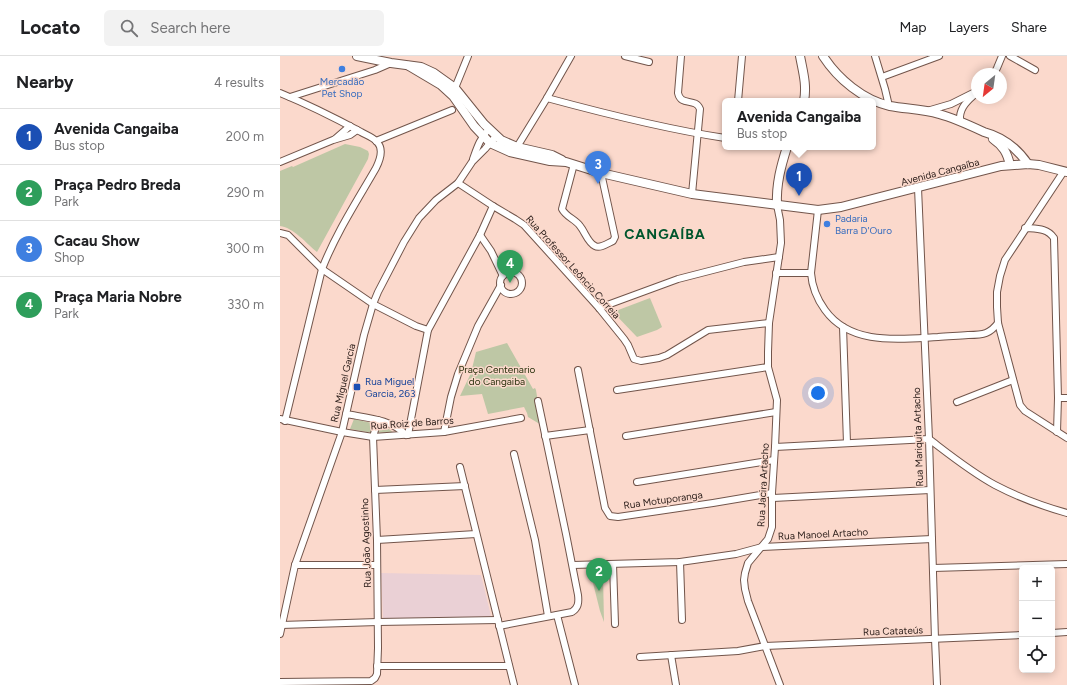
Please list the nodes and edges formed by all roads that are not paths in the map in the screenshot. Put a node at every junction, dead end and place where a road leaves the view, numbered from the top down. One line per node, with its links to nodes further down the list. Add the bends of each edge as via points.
1 (357, 56): 14 (main road)
2 (468, 56): 19 (street)
3 (571, 56): 23 (street)
4 (625, 56): 13 (street)
5 (681, 56): 37 (street, via 678,96 699,107)
6 (742, 56): 24 (street)
7 (800, 56): 25 (main road, via 805,78)
8 (823, 56): 26 (main road, via 855,90)
9 (876, 56): 18 (street)
10 (939, 56): 18 (street)
11 (1002, 56): 16 (street)
12 (1010, 56): 17 (street)
13 (649, 62)
14 (391, 63): 15 (main road); 22 (street)
15 (409, 66): 19 (main road, via 421,67 434,73); 35 (main road, via 441,85 453,96 474,126)
16 (997, 68)
17 (1035, 70)
18 (882, 76): 29 (street)
19 (455, 88): 35 (main road, via 484,124)
20 (280, 93): 22 (street)
21 (971, 95): 31 (street, via 951,104)
22 (290, 97): 33 (street)
23 (547, 98): 37 (street, via 630,120); 43 (street)
24 (738, 98)
25 (805, 98)
26 (869, 98)
27 (971, 98): 32 (street, via 964,105)
28 (876, 101): 29 (main road)
29 (889, 106): 31 (main road)
30 (452, 110): 41 (street)
31 (925, 111): 32 (main road)
32 (960, 121): 36 (main road)
33 (350, 126): 34 (street); 40 (street)
34 (357, 130): 40 (street); 41 (street)
35 (486, 132): 38 (main road); 42 (main road); 46 (street, Rua Miguel Garcia)
36 (984, 132): 48 (main road, via 1007,142); 49 (main road, via 1003,148)
37 (698, 134): 39 (street); 54 (street)
38 (496, 136): 42 (street, Rua Miguel Garcia); 43 (main road)
39 (722, 138)
40 (333, 140): 45 (street)
41 (376, 141): 62 (street, via 380,146 380,160 340,230)
42 (490, 143): 46 (street, Rua Miguel Garcia); 47 (main road, via 510,152)
43 (517, 147): 47 (main road, via 552,155)
44 (786, 150): 55 (main road, via 778,178)
45 (280, 162)
46 (472, 162): 52 (street, Rua Miguel Garcia)
47 (570, 163): 51 (main road); 51 (street, via 562,209 580,226 592,244 598,247 613,241 614,237)
48 (1028, 164): 49 (main road, Avenida Cangaíba); 50 (main road, Avenida Cangaíba)
49 (1010, 165): 53 (main road, Avenida Cangaíba)
50 (1065, 171): 58 (street)
51 (601, 173): 54 (main road)
52 (458, 183): 56 (street, Rua Professor Leôncio Correia); 67 (street, Rua Miguel Garcia, via 436,200 419,218)
53 (918, 188): 57 (main road, Avenida Cangaíba, via 841,208); 73 (street, Rua Mariquita Artacho)
54 (692, 194): 55 (main road)
55 (777, 205): 57 (main road, Avenida Cangaíba); 61 (street, Rua Jacira Artacho, via 781,243)
56 (493, 206): 60 (street); 68 (street, Rua Professor Leôncio Correia, via 524,225)
57 (818, 210): 64 (street)
58 (1025, 228): 70 (street, via 1005,260 1000,276 997,292); 78 (street, via 1046,230 1054,238)
59 (280, 233): 62 (street, via 288,235)
60 (480, 235): 65 (street); 72 (street)
61 (779, 257): 63 (street, Rua Jacira Artacho); 68 (street, via 744,262 678,279)
62 (322, 269): 67 (street); 85 (street)
63 (776, 273): 64 (street); 69 (street, Rua Jacira Artacho)
64 (811, 274): 71 (street, via 811,281 821,304 833,320)
65 (503, 276): 66 (street); 66 (street, via 509,272 516,273 521,278 522,285 512,294 505,292)
66 (501, 285): 89 (street, via 478,326 458,374)
67 (372, 304): 72 (street); 83 (street, Rua Miguel Garcia)
68 (599, 308): 69 (street, Rua Professor Leôncio Correia, via 624,339 632,357 642,361 667,355 708,330)
69 (769, 323): 74 (street, Rua Jacira Artacho)
70 (998, 324): 73 (street, via 981,334); 76 (street)
71 (843, 327): 73 (street, via 880,339); 97 (street)
72 (428, 330): 91 (street)
73 (925, 338): 96 (street, Rua Mariquita Artacho)
74 (768, 367): 77 (street); 82 (street, Rua Jacira Artacho, via 777,400)
75 (578, 370): 87 (street, Rua Motuporanga)
76 (1013, 380): 81 (street); 90 (street, via 1020,405 1025,411)
77 (617, 390)
78 (1058, 398): 79 (street); 90 (street)
79 (1067, 398)
80 (538, 401): 92 (street)
81 (957, 402)
82 (776, 412): 93 (street); 98 (street, Rua Jacira Artacho)
83 (346, 414): 86 (street); 88 (street, Rua Miguel Garcia)
84 (521, 418): 89 (street, Rua Roiz de Barros)
85 (283, 420): 88 (street, Rua Roiz de Barros)
86 (378, 420): 91 (street, via 399,428); 94 (street, Rua João Agostinho)
87 (590, 430): 92 (street); 106 (street, Rua Motuporanga, via 605,508 610,516 618,517)
88 (342, 432): 94 (street, Rua Roiz de Barros); 115 (street, Rua Miguel Garcia)
89 (444, 432): 91 (street, Rua Roiz de Barros)
90 (1057, 432): 95 (street)
91 (407, 435): 94 (street, Rua Roiz de Barros)
92 (545, 436): 117 (street)
93 (626, 436)
94 (373, 437): 104 (street, Rua João Agostinho)
95 (1067, 438)
96 (929, 439): 97 (street); 105 (street, Rua Mariquita Artacho); 107 (street, via 995,485 1040,505)
97 (847, 443): 98 (street)
98 (776, 447): 100 (street, Rua Jacira Artacho)
99 (514, 454): 120 (street, via 535,540)
100 (774, 460): 102 (street); 106 (street, Rua Jacira Artacho)
101 (460, 467): 103 (street)
102 (637, 482)
103 (465, 486): 104 (street); 108 (street)
104 (375, 490): 110 (street, Rua João Agostinho)
105 (930, 490): 106 (street); 109 (street, Rua Mariquita Artacho)
106 (772, 495): 111 (street, Rua Jacira Artacho, via 772,527)
107 (1067, 513)
108 (476, 534): 110 (street); 123 (street)
109 (932, 539): 111 (street, Rua Manoel Artacho); 118 (street, Rua Mariquita Artacho)
110 (377, 540): 116 (street, Rua João Agostinho)
111 (762, 547): 112 (street, Rua Manoel Artacho, via 736,554); 131 (street, Rua Jacira Artacho, via 748,563 744,580 748,601)
112 (680, 562): 113 (street, Rua Manoel Artacho); 121 (street)
113 (613, 564): 117 (street, Rua Manoel Artacho); 124 (street)
114 (1067, 564): 118 (street)
115 (294, 565): 116 (street); 125 (street, Rua Miguel Garcia)
116 (377, 565): 122 (street, Rua João Agostinho)
117 (573, 565): 119 (street, via 579,602 572,612)
118 (933, 568): 130 (street, Rua Mariquita Artacho)
119 (557, 615): 120 (street); 138 (street)
120 (548, 616): 123 (street)
121 (682, 620)
122 (378, 622): 123 (street); 125 (street); 134 (street, Rua João Agostinho)
123 (498, 623): 135 (street)
124 (615, 624)
125 (282, 625): 128 (street, Rua Miguel Garcia)
126 (1067, 632): 127 (street)
127 (1055, 633)
128 (280, 634)
129 (1019, 635): 130 (street, Rua Catateús)
130 (935, 639): 131 (street, Rua Catateús); 141 (street, Rua Mariquita Artacho)
131 (765, 646): 132 (street, Rua Catateús, via 738,651); 140 (street, Rua Jacira Artacho)
132 (672, 655): 133 (street, Rua Catateús); 139 (street)
133 (640, 657)
134 (377, 666): 135 (street); 136 (street, via 377,674 371,681)
135 (509, 666): 137 (street)
136 (280, 682)
137 (514, 685)
138 (575, 685)
139 (676, 685)
140 (780, 685)
141 (937, 685)

